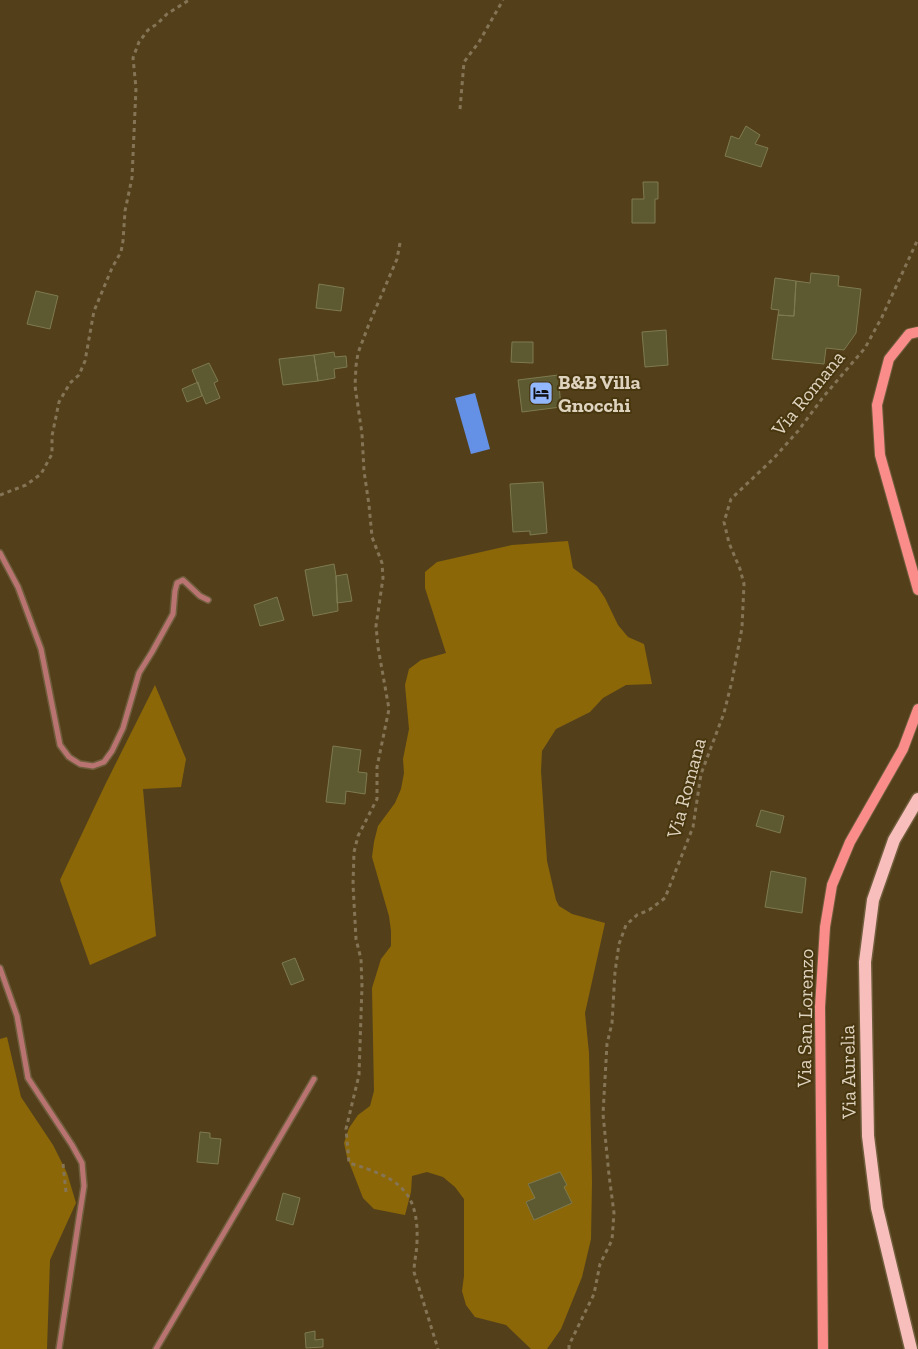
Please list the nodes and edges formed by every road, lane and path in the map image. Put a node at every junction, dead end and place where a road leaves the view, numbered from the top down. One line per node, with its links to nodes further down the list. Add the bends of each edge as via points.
1 (188, 0): 7 (path, via 148,30 133,58 136,88 132,178 121,252 94,311 85,361 59,402 52,454 41,474 26,485)
2 (503, 0): 3 (path, via 464,62)
3 (460, 109)
4 (918, 239): 20 (path, Via Romana, via 865,348 798,431 731,499 724,522 744,584 742,628 732,681 724,713 701,774 693,827 665,898 626,925 619,944 607,1044 603,1114 614,1213 612,1240 600,1264 594,1294)
5 (400, 244): 19 (path, via 397,259 358,353 356,366 355,386 372,538 382,562 376,626 389,709 377,767 377,799 358,836 354,852 356,939 361,959 361,1034 359,1075 346,1129 349,1163 381,1173 398,1183 408,1194 416,1216 414,1272)
6 (918, 332): 9 (main road, via 909,334 889,359 877,405 880,455)
7 (0, 495)
8 (0, 553): 10 (street, via 18,586 41,649 60,745 69,757 80,764 93,766 104,762 112,751 123,728 139,673 173,614 177,583 183,580)
9 (918, 590)
10 (208, 600)
11 (918, 709): 21 (main road, Via San Lorenzo, via 903,749 850,842 832,885 825,927 820,1007)
12 (918, 799): 22 (main road, Via Aurelia, via 894,840 873,900 865,962 870,1145 877,1208)
13 (0, 968): 17 (street, via 17,1016 28,1078 82,1163 84,1186)
14 (314, 1079): 18 (street)
15 (63, 1161): 16 (path)
16 (66, 1195)
17 (59, 1349)
18 (156, 1349)
19 (438, 1349)
20 (569, 1349)
21 (823, 1349)
22 (911, 1349)

